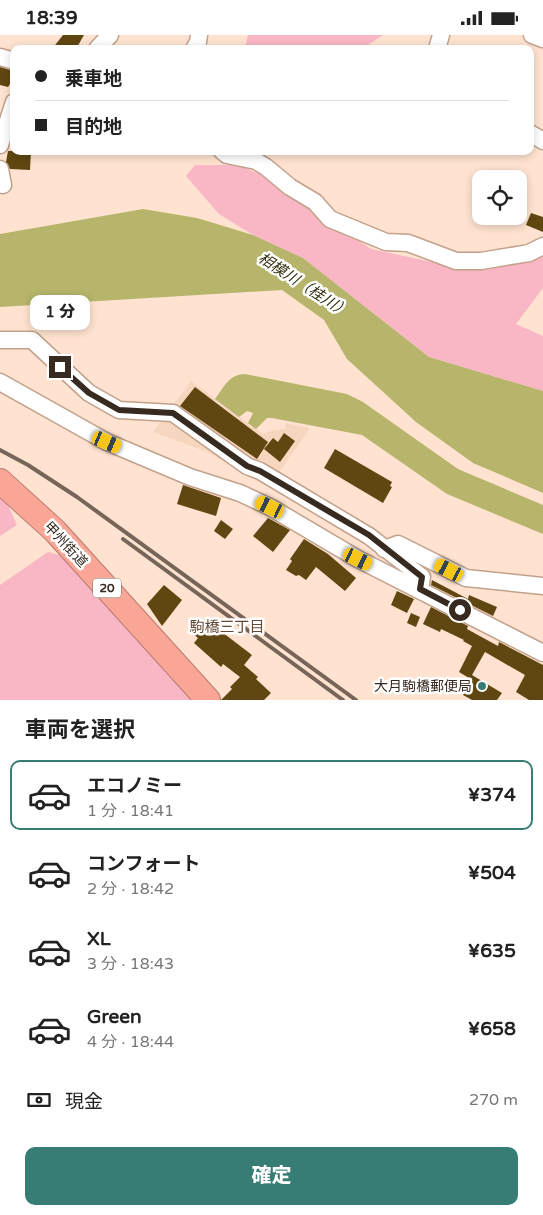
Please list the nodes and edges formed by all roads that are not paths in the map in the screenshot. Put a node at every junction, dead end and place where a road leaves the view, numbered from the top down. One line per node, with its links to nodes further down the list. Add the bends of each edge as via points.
1 (110, 35): 4 (street)
2 (532, 35): 3 (street)
3 (543, 39)
4 (100, 45)
5 (10, 114): 6 (street)
6 (0, 145)
7 (227, 155): 8 (street, via 256,161 315,202 330,219 386,242 408,243 456,261 481,261 529,253)
8 (543, 246)
9 (0, 340): 12 (street, via 32,340 89,393 119,410 173,413 247,466 369,535)
10 (0, 382): 14 (street, via 107,442 270,507 358,559)
11 (0, 481): 16 (highway, 甲州街道 / 20, via 55,531)
12 (384, 549): 13 (street, via 398,544 466,578); 14 (street, via 422,577)
13 (543, 586)
14 (420, 589): 15 (street)
15 (543, 653)
16 (208, 700)

